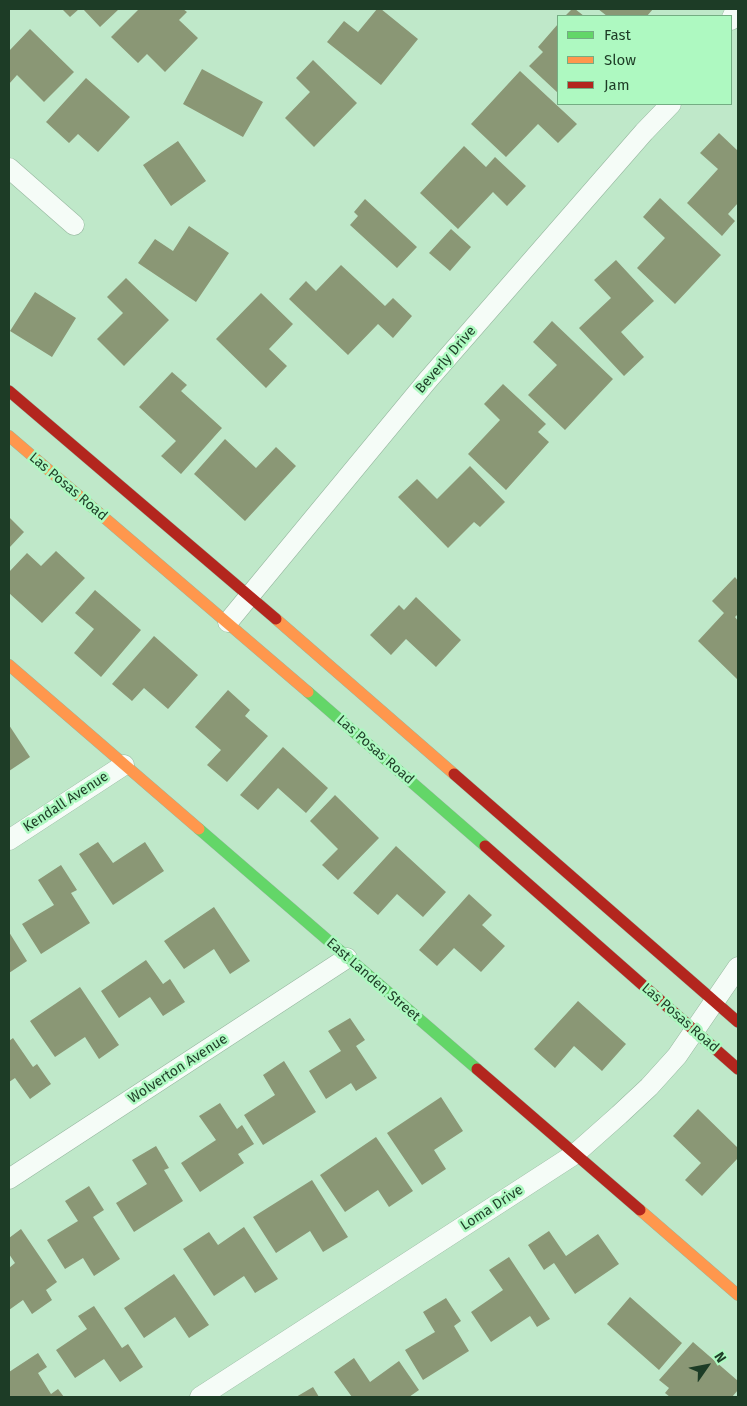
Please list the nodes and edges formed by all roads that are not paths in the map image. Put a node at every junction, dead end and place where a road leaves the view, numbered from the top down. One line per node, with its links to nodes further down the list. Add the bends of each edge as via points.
1 (670, 105): 6 (street, Beverly Drive, via 427,381)
2 (9, 168): 3 (street)
3 (74, 225)
4 (9, 391): 6 (main road)
5 (9, 436): 7 (main road, Las Posas Road)
6 (249, 595): 7 (street, Beverly Drive); 13 (main road)
7 (228, 622): 15 (main road, Las Posas Road)
8 (9, 664): 9 (main road, East Landen Street)
9 (124, 765): 10 (street, Kendall Avenue); 11 (main road, East Landen Street)
10 (9, 840)
11 (347, 958): 17 (main road, East Landen Street); 18 (street, Wolverton Avenue)
12 (738, 967): 13 (street, Loma Drive)
13 (715, 1001): 14 (main road); 15 (street, Loma Drive)
14 (738, 1022)
15 (694, 1030): 16 (main road, Las Posas Road); 17 (street, Loma Drive, via 677,1056 649,1086)
16 (738, 1069)
17 (575, 1154): 19 (main road, East Landen Street); 20 (street, Loma Drive)
18 (9, 1179)
19 (738, 1295)
20 (200, 1397)

